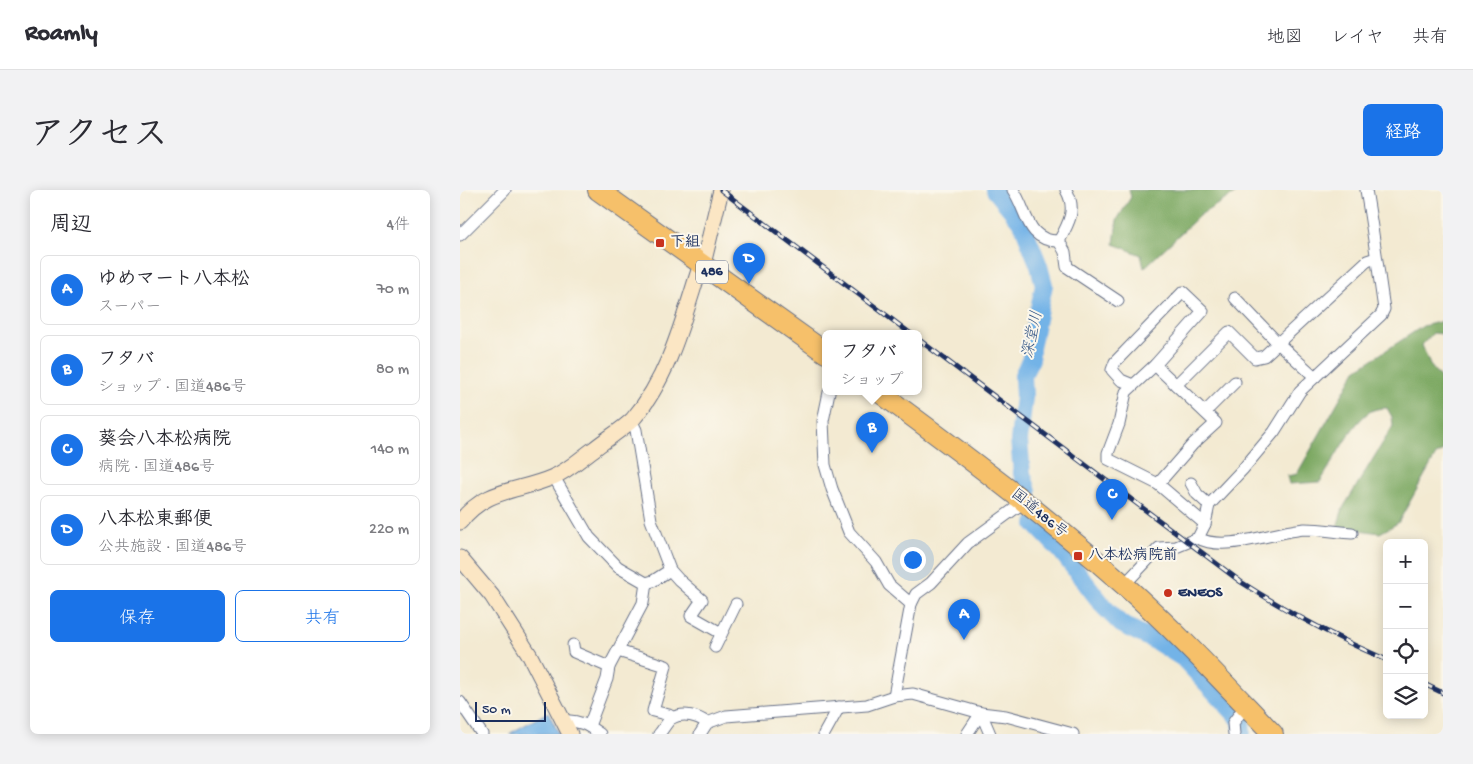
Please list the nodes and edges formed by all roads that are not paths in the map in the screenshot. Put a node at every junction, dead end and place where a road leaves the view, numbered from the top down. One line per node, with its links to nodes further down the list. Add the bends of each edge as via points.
1 (505, 190): 7 (street)
2 (598, 190): 10 (highway, 486)
3 (721, 190): 10 (street)
4 (1013, 190): 8 (street, via 1027,222 1037,233 1051,241)
5 (1066, 190): 8 (street, via 1073,206)
6 (1366, 190): 9 (street)
7 (460, 235)
8 (1059, 241): 12 (street, via 1066,252 1067,267)
9 (1376, 258): 13 (street, via 1367,260); 16 (street, via 1384,309 1381,315)
10 (701, 264): 14 (highway, 486); 23 (street, via 663,372)
11 (1235, 298): 13 (street)
12 (1118, 301)
13 (1278, 343): 16 (street); 19 (street, via 1264,356 1255,358 1229,332)
14 (822, 350)
15 (1155, 365): 18 (street); 18 (street, via 1203,311 1183,292 1115,362 1112,370 1121,380); 19 (street)
16 (1315, 377): 28 (street, via 1300,391 1274,432 1243,470)
17 (1235, 382): 22 (street)
18 (1133, 385): 26 (street, via 1126,392 1108,459)
19 (1176, 385): 22 (street)
20 (828, 395): 38 (street, via 823,421 825,465 832,489 850,532 876,562 889,585)
21 (883, 395): 27 (highway, 国道486号)
22 (1205, 412): 26 (street, via 1216,423)
23 (631, 420): 24 (street); 34 (street, via 636,430 651,520)
24 (554, 477): 29 (street, via 483,500); 35 (street, via 589,537 618,567)
25 (1191, 483): 28 (street)
26 (1158, 484): 30 (street)
27 (1024, 502): 36 (highway, 国道486号); 38 (street, via 968,543 931,583 916,594)
28 (1209, 505): 30 (street)
29 (460, 522)
30 (1205, 524): 32 (street)
31 (1352, 533): 32 (street, via 1305,529 1228,544 1212,544)
32 (1198, 538): 36 (street, via 1176,547 1159,548)
33 (460, 558): 52 (street, via 492,596)
34 (670, 570): 35 (street); 39 (street, via 702,600 691,616)
35 (646, 583): 42 (street, via 643,603)
36 (1124, 585): 47 (highway, 国道486号)
37 (736, 604): 39 (street)
38 (911, 604): 44 (street)
39 (721, 633): 41 (street)
40 (573, 645): 43 (street, via 574,652)
41 (714, 647)
42 (618, 651): 43 (street); 49 (street, via 666,666 653,710)
43 (609, 667): 51 (street, via 608,679)
44 (894, 696): 46 (street, via 867,705); 48 (street, via 913,694)
45 (460, 702): 53 (street)
46 (838, 707): 50 (street, via 726,716); 57 (street)
47 (1241, 712): 61 (street, via 1233,723); 62 (highway, 国道486号)
48 (981, 713): 58 (street); 59 (street); 60 (street, via 1016,718)
49 (672, 718): 50 (street, via 700,717); 55 (street)
50 (708, 724): 56 (street)
51 (588, 726): 52 (street, via 572,719); 54 (street)
52 (567, 727)
53 (482, 734)
54 (600, 734)
55 (659, 734)
56 (700, 734)
57 (824, 734)
58 (967, 734)
59 (990, 734)
60 (1073, 734)
61 (1234, 734)
62 (1273, 734)

